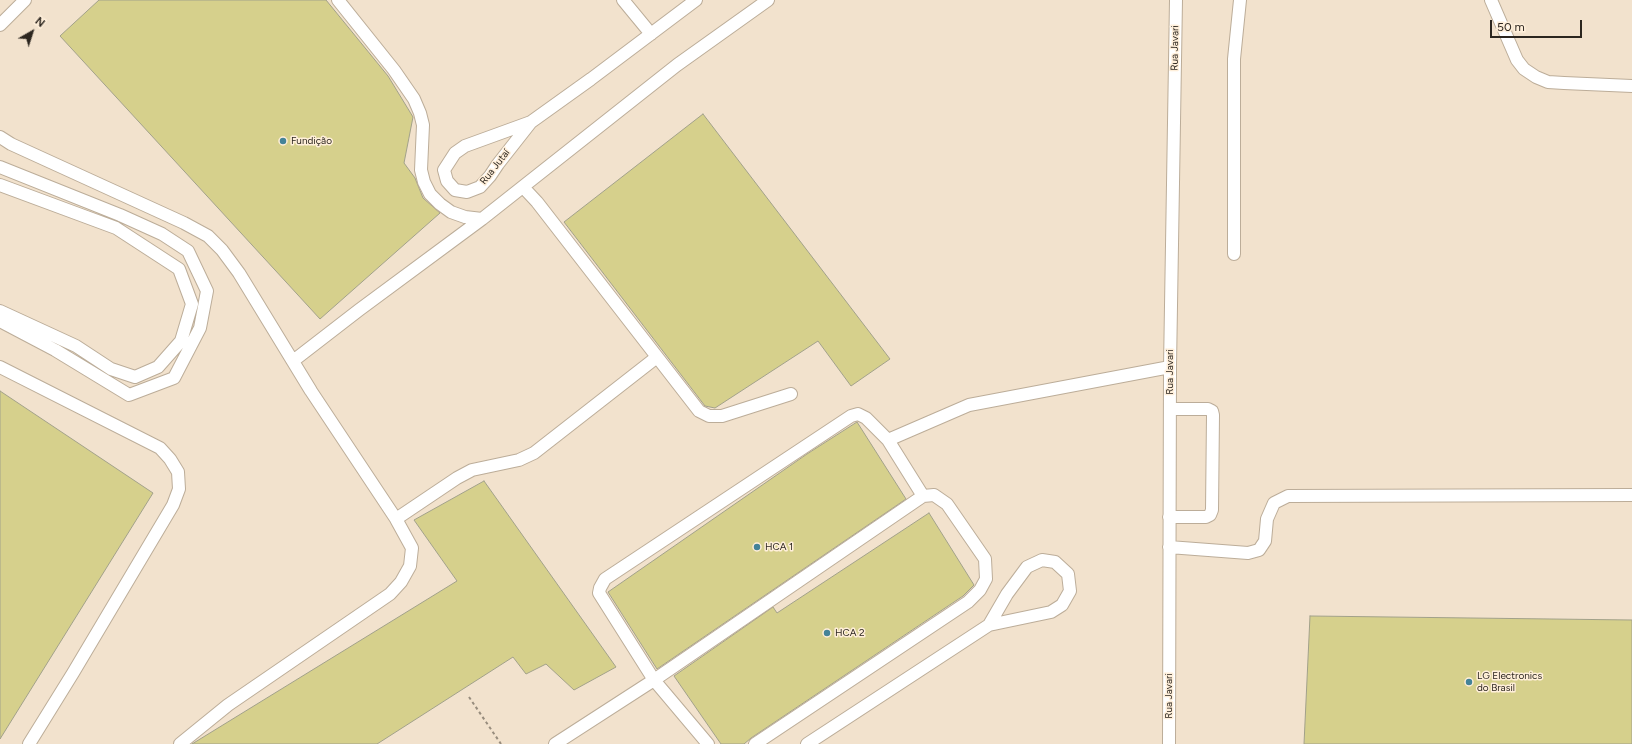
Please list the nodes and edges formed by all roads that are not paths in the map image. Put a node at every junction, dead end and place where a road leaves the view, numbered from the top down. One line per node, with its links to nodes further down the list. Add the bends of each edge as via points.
1 (25, 0): 9 (street)
2 (338, 0): 17 (street, via 414,99 423,125 421,170 430,194 451,212 465,218)
3 (623, 0): 10 (street)
4 (696, 0): 10 (street, Rua Jutaí)
5 (768, 0): 16 (street, via 677,65)
6 (1176, 0): 24 (street, Rua Javari)
7 (1240, 0): 18 (street, via 1234,59)
8 (1491, 0): 11 (street, via 1516,60 1536,77 1564,84)
9 (0, 25)
10 (651, 34): 12 (street, Rua Jutaí)
11 (1632, 86)
12 (531, 122): 12 (street, Rua Jutaí, via 480,187 467,192 455,190 447,181 444,170 455,153 465,146)
13 (0, 137): 22 (street, via 208,236 239,273)
14 (0, 167): 20 (street, via 162,234 188,252 207,291 200,328 174,378 129,395 55,350)
15 (0, 185): 19 (street, via 116,228 179,269 192,304 181,341 158,368 135,377 111,369 76,346)
16 (524, 187): 17 (street); 21 (street)
17 (482, 219): 22 (street)
18 (1234, 254)
19 (0, 311)
20 (0, 321)
21 (657, 357): 25 (street, via 699,411 709,416 722,416); 31 (street, via 534,453 519,460 472,470)
22 (293, 361): 31 (street)
23 (0, 367): 35 (street, via 160,448 178,472 179,489 174,506)
24 (1170, 367): 26 (street, Rua Javari); 27 (street, via 969,405)
25 (791, 394)
26 (1170, 409): 30 (street, Rua Javari); 30 (street, via 1208,409 1213,415 1210,515)
27 (888, 440): 29 (street); 34 (street, via 866,418 858,414 851,416 605,579 600,593)
28 (1632, 495): 32 (street, via 1288,496 1274,503 1267,519 1265,541 1259,550 1248,554)
29 (923, 496): 34 (street); 39 (street, via 934,496 947,504 985,559 986,579 980,590 968,602)
30 (1170, 516): 32 (street, Rua Javari)
31 (396, 519): 36 (street, via 412,548 410,566 390,594 228,705)
32 (1169, 547): 41 (street, Rua Javari)
33 (989, 625): 33 (street, via 1007,594 1028,567 1042,560 1055,562 1068,574 1070,591 1062,605 1051,612); 40 (street)
34 (654, 680): 37 (street); 38 (street)
35 (29, 744)
36 (180, 744)
37 (555, 744)
38 (708, 744)
39 (755, 744)
40 (807, 744)
41 (1169, 744)

